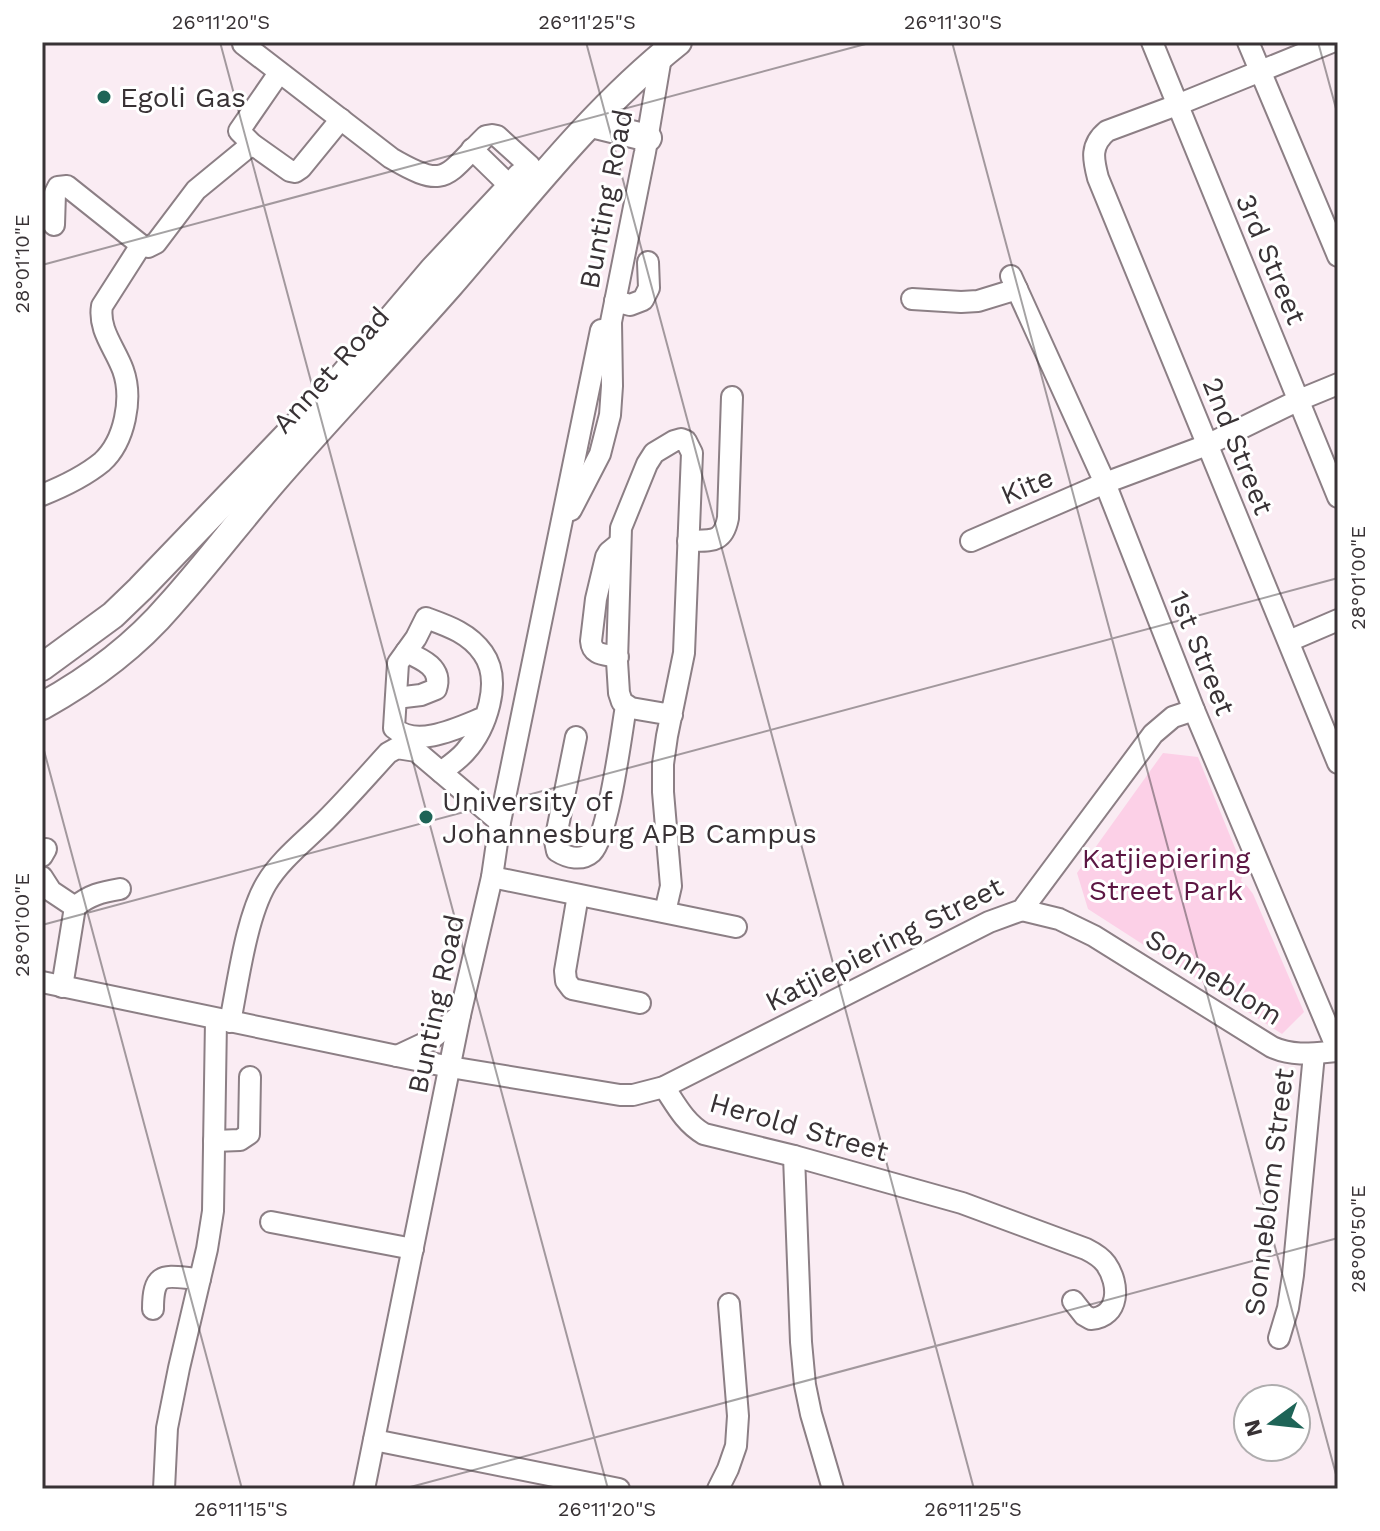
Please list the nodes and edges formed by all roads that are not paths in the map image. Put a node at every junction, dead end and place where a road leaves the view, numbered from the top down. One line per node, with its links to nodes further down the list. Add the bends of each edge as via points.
1 (1152, 42): 8 (street, 3rd Street)
2 (1248, 42): 6 (street)
3 (1332, 42): 6 (street)
4 (243, 44): 7 (street)
5 (659, 48): 10 (main road, Annet Road); 11 (street, Bunting Road); 13 (main road, Annet Road, via 587,105)
6 (1260, 72): 8 (street); 16 (street)
7 (279, 73): 9 (street); 12 (street, via 239,131)
8 (1177, 105): 23 (street, 3rd Street); 24 (street, 2nd Street, via 1107,131 1094,148 1094,164)
9 (341, 119): 12 (street, via 295,172); 13 (street, via 391,158 430,177 449,173 472,149)
10 (591, 124): 11 (main road); 13 (main road, Annet Road)
11 (643, 137): 20 (street, Bunting Road); 28 (street, Bunting Road, via 601,330 582,457)
12 (252, 144): 15 (street, via 196,190 156,243)
13 (525, 178): 18 (main road, Annet Road)
14 (54, 225): 15 (street, via 55,193 67,186)
15 (141, 245): 26 (street, via 100,317 124,373 128,403 122,432 104,461)
16 (1338, 256)
17 (648, 262): 20 (street, via 649,288 643,300 630,305)
18 (442, 277): 34 (main road, Annet Road, via 113,615); 36 (main road, Annet Road, via 169,607 112,659)
19 (912, 299): 25 (street, 1st Street, via 978,301 1014,283)
20 (615, 301): 28 (street, Bunting Road, via 610,415 603,446)
21 (1338, 384): 23 (street, Kite)
22 (732, 397): 29 (street, via 726,529 721,537)
23 (1299, 400): 24 (street, Kite); 27 (street, 3rd Street)
24 (1207, 445): 25 (street, Kite); 32 (street, 2nd Street)
25 (1105, 483): 30 (street, Kite); 38 (street, 1st Street)
26 (42, 495)
27 (1338, 497)
28 (560, 531): 44 (street, Bunting Road)
29 (688, 541): 37 (street, via 692,453 681,439 654,453 621,528 619,693); 39 (street, via 684,653)
30 (971, 541)
31 (1338, 620): 32 (street)
32 (1289, 641): 42 (street, 2nd Street)
33 (406, 652): 35 (street, via 398,663); 35 (street, via 431,665 439,682 421,695); 40 (street, via 426,618 467,637 489,665)
34 (46, 664)
35 (396, 698): 40 (street, via 394,728 404,735 443,733)
36 (42, 706)
37 (626, 706): 39 (street); 41 (street, via 605,825 590,854 577,858 557,851 555,841)
38 (1194, 710): 50 (street, Katjiepiering Street, via 1173,717 1153,734); 57 (street, 1st Street)
39 (672, 715): 51 (street, via 663,764 671,886)
40 (485, 717): 43 (street, via 465,752)
41 (576, 737)
42 (1338, 763)
43 (441, 772): 44 (street); 56 (street, via 416,751 397,748 388,753 276,869 258,900)
44 (500, 822): 46 (street, Bunting Road)
45 (42, 877): 49 (street, via 51,891)
46 (492, 877): 48 (street); 55 (street, Bunting Road)
47 (120, 889): 49 (street, via 87,897)
48 (578, 895): 51 (street); 54 (street, via 566,981 572,989)
49 (75, 907): 53 (street)
50 (1022, 910): 58 (street, Sonneblom, via 1059,919 1094,936 1284,1053); 62 (street, Katjiepiering Street)
51 (665, 912): 52 (street)
52 (736, 927)
53 (52, 984): 56 (street)
54 (640, 1003)
55 (460, 1015): 59 (street, via 429,1041); 60 (street, Bunting Road)
56 (223, 1021): 59 (street); 63 (street)
57 (1338, 1051): 58 (street, Sonneblom)
58 (1314, 1054): 71 (street, Sonneblom Street, via 1293,1275)
59 (397, 1056): 60 (street)
60 (450, 1067): 62 (street, via 620,1095); 66 (street, Bunting Road)
61 (250, 1077): 63 (street, via 249,1134 240,1140)
62 (664, 1087): 64 (street, Herold Street, via 693,1128 704,1134)
63 (214, 1141): 67 (street, via 213,1211)
64 (794, 1156): 68 (street, Herold Street, via 962,1203 1086,1249 1104,1260 1115,1301 1104,1316 1091,1319); 77 (street, via 805,1385)
65 (271, 1222): 66 (street)
66 (413, 1249): 72 (street, Bunting Road)
67 (200, 1279): 70 (street, via 159,1280); 73 (street, via 167,1428)
68 (1073, 1301)
69 (729, 1304): 76 (street, via 738,1416 736,1446)
70 (153, 1309)
71 (1279, 1338)
72 (374, 1440): 74 (street, Bunting Road); 75 (street)
73 (164, 1489)
74 (364, 1489)
75 (619, 1489)
76 (718, 1489)
77 (833, 1489)

